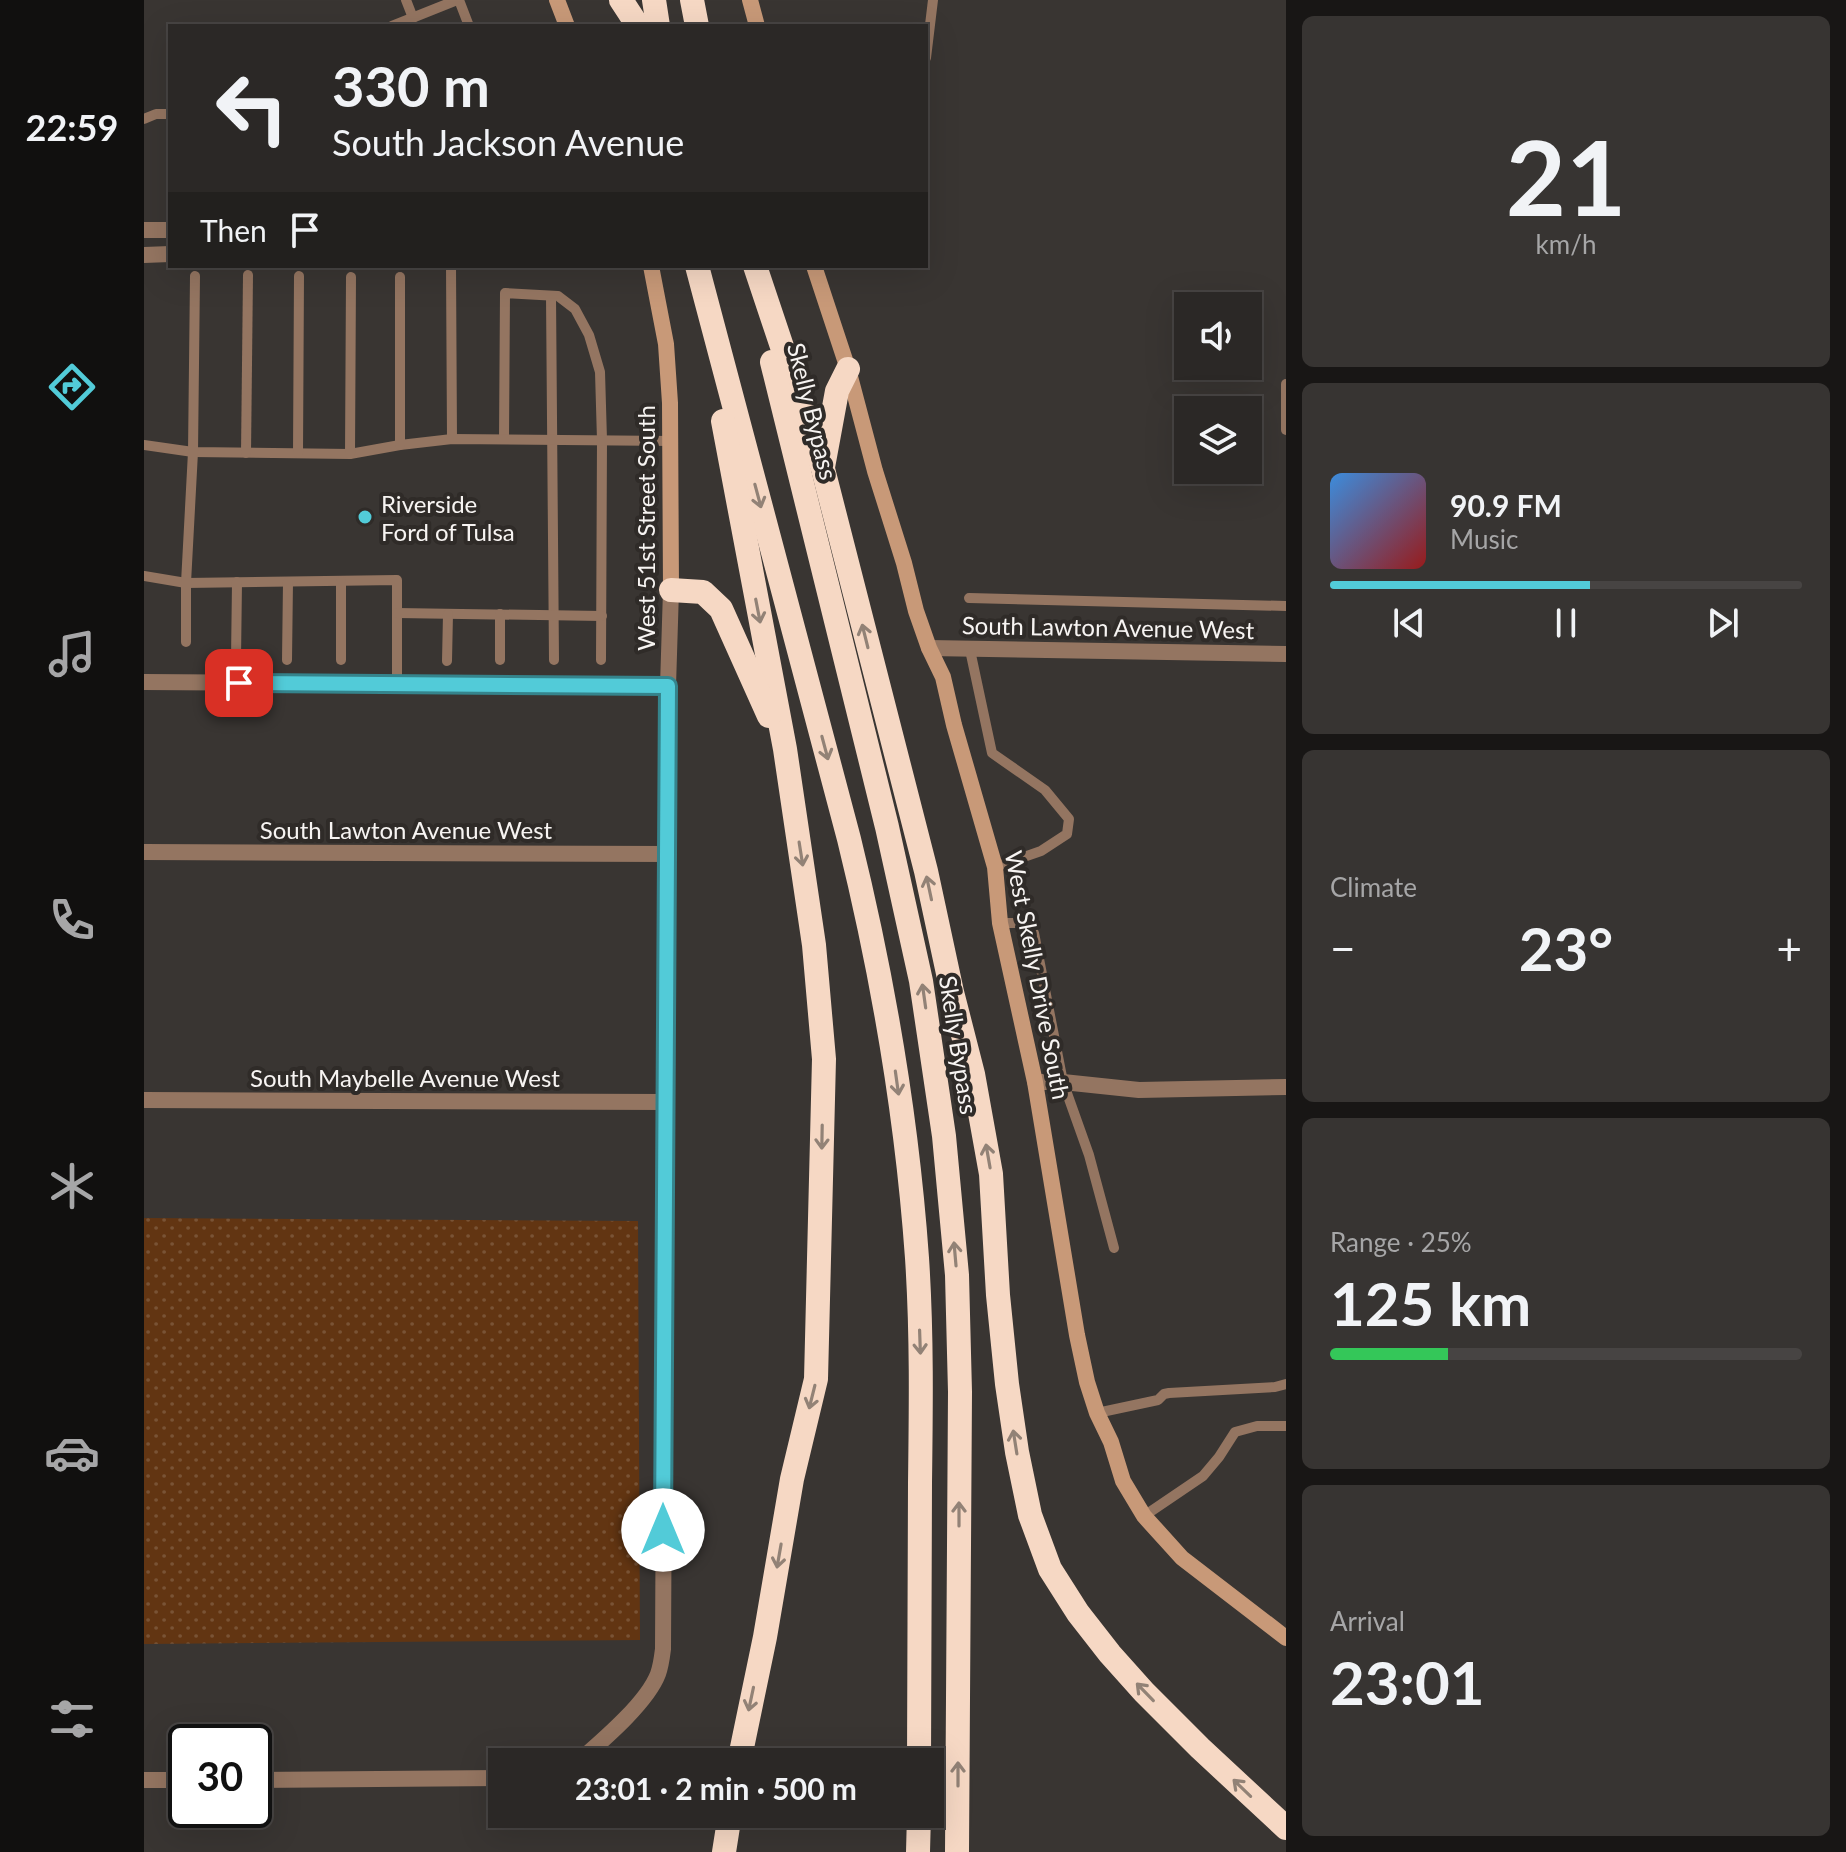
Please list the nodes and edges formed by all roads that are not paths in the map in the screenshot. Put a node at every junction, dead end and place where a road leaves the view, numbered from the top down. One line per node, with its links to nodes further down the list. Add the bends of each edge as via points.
1 (406, 0): 9 (lane)
2 (458, 0): 9 (lane); 11 (lane)
3 (557, 0): 12 (street)
4 (621, 0): 13 (highway)
5 (654, 0): 14 (highway)
6 (692, 0): 15 (highway)
7 (750, 0): 16 (street)
8 (933, 0): 17 (lane)
9 (413, 18): 10 (lane)
10 (397, 24)
11 (468, 24)
12 (566, 24)
13 (637, 24)
14 (658, 24)
15 (697, 24)
16 (756, 24)
17 (928, 32)
18 (168, 114): 19 (lane)
19 (144, 119)
20 (144, 230): 21 (street)
21 (168, 230)
22 (168, 254): 23 (street)
23 (144, 255)
24 (451, 268): 39 (lane)
25 (651, 268): 43 (street, West 51st Street South, via 666,344)
26 (748, 268): 106 (highway, Skelly Bypass, one-way to 26, via 960,1392 957,1275 944,1136 901,889)
27 (756, 268): 50 (highway)
28 (815, 268): 36 (street, West Skelly Drive South)
29 (248, 275): 47 (lane)
30 (195, 276): 46 (lane)
31 (299, 276): 48 (lane)
32 (699, 276): 78 (highway, one-way to 78); 96 (highway, one-way to 96, via 849,839 888,1021 910,1179 920,1319)
33 (351, 277): 49 (lane)
34 (400, 277): 45 (lane)
35 (551, 296): 40 (lane, via 505,293); 41 (lane); 42 (lane, via 575,309 589,335 600,372)
36 (848, 369): 50 (highway, via 837,391); 65 (street, West Skelly Drive South)
37 (1286, 384): 38 (lane)
38 (1286, 430)
39 (452, 439): 40 (lane); 45 (lane)
40 (504, 439): 41 (lane)
41 (552, 439): 42 (lane); 62 (lane)
42 (602, 440): 43 (lane); 63 (lane)
43 (672, 441): 56 (street, West 51st Street South)
44 (144, 445): 46 (lane)
45 (400, 445): 49 (lane)
46 (193, 452): 47 (lane); 55 (lane)
47 (246, 453): 48 (lane)
48 (298, 453): 49 (lane)
49 (350, 454)
50 (823, 469): 103 (highway, one-way to 50, via 1135,1682 1078,1613 1050,1569 1030,1515 1007,1384 991,1174 973,1074)
51 (144, 576): 55 (lane)
52 (341, 581): 54 (lane); 59 (lane, via 397,580); 70 (lane)
53 (237, 582): 54 (lane); 55 (lane); 68 (lane)
54 (288, 582): 69 (lane)
55 (186, 583): 64 (lane)
56 (671, 590): 77 (street, West 51st Street South); 78 (highway, via 703,592 721,609)
57 (969, 598): 58 (lane)
58 (1286, 606)
59 (397, 613): 60 (lane); 76 (lane)
60 (448, 614): 61 (lane); 74 (lane)
61 (500, 614): 62 (lane); 71 (lane)
62 (553, 615): 63 (lane); 72 (lane)
63 (602, 616): 73 (lane)
64 (186, 642)
65 (929, 648): 66 (street, South Lawton Avenue West); 81 (street, West Skelly Drive South, via 943,677)
66 (970, 650): 67 (street, South Lawton Avenue West); 81 (lane, via 992,753 1045,790 1069,819 1067,834 1041,851)
67 (1286, 654)
68 (236, 659)
69 (287, 660)
70 (341, 660)
71 (500, 660)
72 (554, 660)
73 (601, 660)
74 (447, 661)
75 (144, 682): 76 (street)
76 (397, 684): 77 (street)
77 (668, 686): 80 (street, West 51st Street South)
78 (785, 749): 95 (highway, one-way to 95, via 814,945 824,1059 816,1379)
79 (144, 852): 80 (street, South Lawton Avenue West)
80 (668, 854): 87 (street, West 51st Street South)
81 (995, 867): 82 (street, West Skelly Drive South)
82 (1000, 923): 83 (street, West Skelly Drive South); 84 (lane, via 1019,923 1034,933)
83 (1035, 1082): 84 (street); 90 (street, West Skelly Drive South, via 1077,1335)
84 (1063, 1082): 85 (street, via 1139,1090); 88 (lane)
85 (1286, 1087)
86 (144, 1100): 87 (street, South Maybelle Avenue West)
87 (666, 1102): 94 (street, West 51st Street South, via 663,1649 651,1688)
88 (1114, 1248)
89 (1286, 1384): 90 (lane, via 1169,1393)
90 (1097, 1413): 92 (street, West Skelly Drive South, via 1123,1481)
91 (1286, 1426): 92 (lane, via 1235,1432 1203,1476)
92 (1144, 1516): 93 (street, West Skelly Drive South, via 1182,1558)
93 (1286, 1638)
94 (595, 1748)
95 (742, 1748)
96 (919, 1748)
97 (488, 1778): 100 (street)
98 (144, 1780): 99 (street)
99 (168, 1780)
100 (272, 1780)
101 (728, 1828): 104 (highway)
102 (919, 1828): 105 (highway)
103 (1286, 1828)
104 (724, 1852)
105 (918, 1852)
106 (957, 1852)

